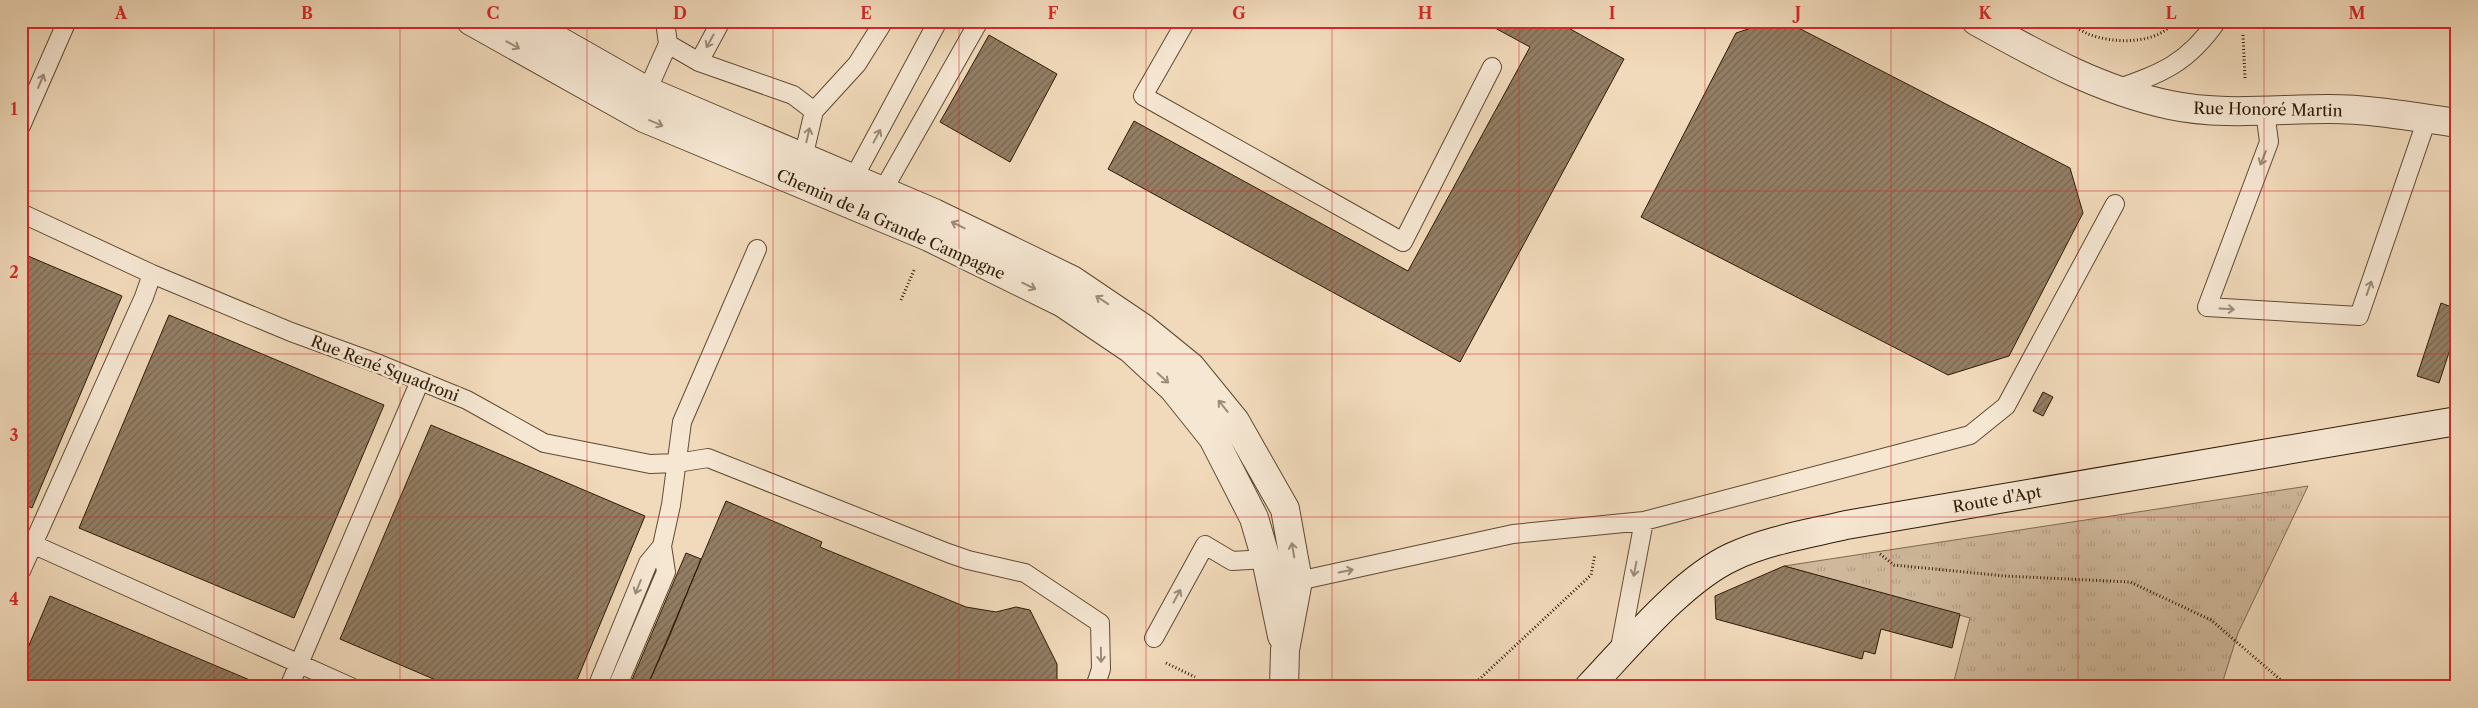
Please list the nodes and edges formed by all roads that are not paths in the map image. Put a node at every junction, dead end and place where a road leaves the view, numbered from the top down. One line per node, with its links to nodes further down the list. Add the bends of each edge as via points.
1 (67, 21): 21 (lane, one-way to 1)
2 (471, 21): 22 (street, Chemin de la Grande Campagne, one-way to 22, via 644,118)
3 (524, 21): 15 (street, Chemin de la Grande Campagne)
4 (665, 21): 12 (lane)
5 (721, 21): 13 (lane, one-way to 13)
6 (884, 21): 17 (lane, via 857,64)
7 (938, 21): 23 (lane, one-way to 7)
8 (978, 21): 24 (lane)
9 (1186, 21): 14 (lane, via 1143,96 1403,242)
10 (1976, 21): 16 (street, Rue Honoré Martin, via 2060,68)
11 (2217, 21): 16 (lane, via 2202,43 2181,61 2153,76)
12 (668, 44): 13 (lane); 15 (lane)
13 (699, 62): 17 (lane, via 793,95)
14 (1492, 68)
15 (647, 90): 22 (street, Chemin de la Grande Campagne)
16 (2114, 90): 18 (street, Rue Honoré Martin, via 2170,105)
17 (814, 111): 22 (lane, one-way to 17)
18 (2256, 111): 19 (street, Rue Honoré Martin, via 2330,109); 19 (lane, one-way to 19, via 2269,142 2207,308 2359,316)
19 (2427, 119): 20 (street, Rue Honoré Martin)
20 (2457, 123)
21 (21, 126)
22 (794, 167): 23 (street, Chemin de la Grande Campagne); 35 (street, Chemin de la Grande Campagne, one-way to 35, via 1063,303 1131,349 1173,388 1213,438 1254,518)
23 (853, 179): 24 (street, Chemin de la Grande Campagne)
24 (882, 192): 37 (street, Chemin de la Grande Campagne, one-way to 24, via 1285,509 1235,421 1191,367 1143,328 1072,280 934,213)
25 (2115, 204): 32 (lane, via 2006,406 1970,435)
26 (21, 213): 28 (lane, Rue René Squadroni)
27 (758, 249): 31 (lane, via 682,422)
28 (152, 274): 29 (lane, Rue René Squadroni); 33 (lane, via 144,298)
29 (420, 381): 31 (lane, Rue René Squadroni, via 467,400 544,443 650,464); 41 (lane)
30 (2457, 421): 40 (street, Route d'Apt, via 1846,526 1768,543 1732,557 1705,573 1676,597)
31 (676, 463): 34 (lane); 46 (lane, Rue René Squadroni, one-way to 46, via 708,458 955,556 1024,573 1100,623 1101,668)
32 (1644, 521): 37 (lane, one-way to 32, via 1513,534); 40 (lane, one-way to 40)
33 (27, 541): 36 (lane); 41 (lane)
34 (662, 546): 44 (lane, one-way to 44, via 648,563); 45 (lane, via 666,572)
35 (1266, 559): 38 (lane, one-way to 35, via 1205,545 1232,561); 39 (street, Chemin de la Grande Campagne)
36 (21, 571)
37 (1298, 581): 39 (street, Chemin de la Grande Campagne)
38 (1154, 638)
39 (1285, 650): 47 (street, Chemin de la Grande Campagne)
40 (1618, 657): 48 (street, Route d'Apt)
41 (299, 664): 42 (lane); 43 (lane)
42 (289, 687)
43 (351, 687)
44 (597, 687)
45 (618, 687)
46 (1095, 687)
47 (1284, 687)
48 (1589, 687)

